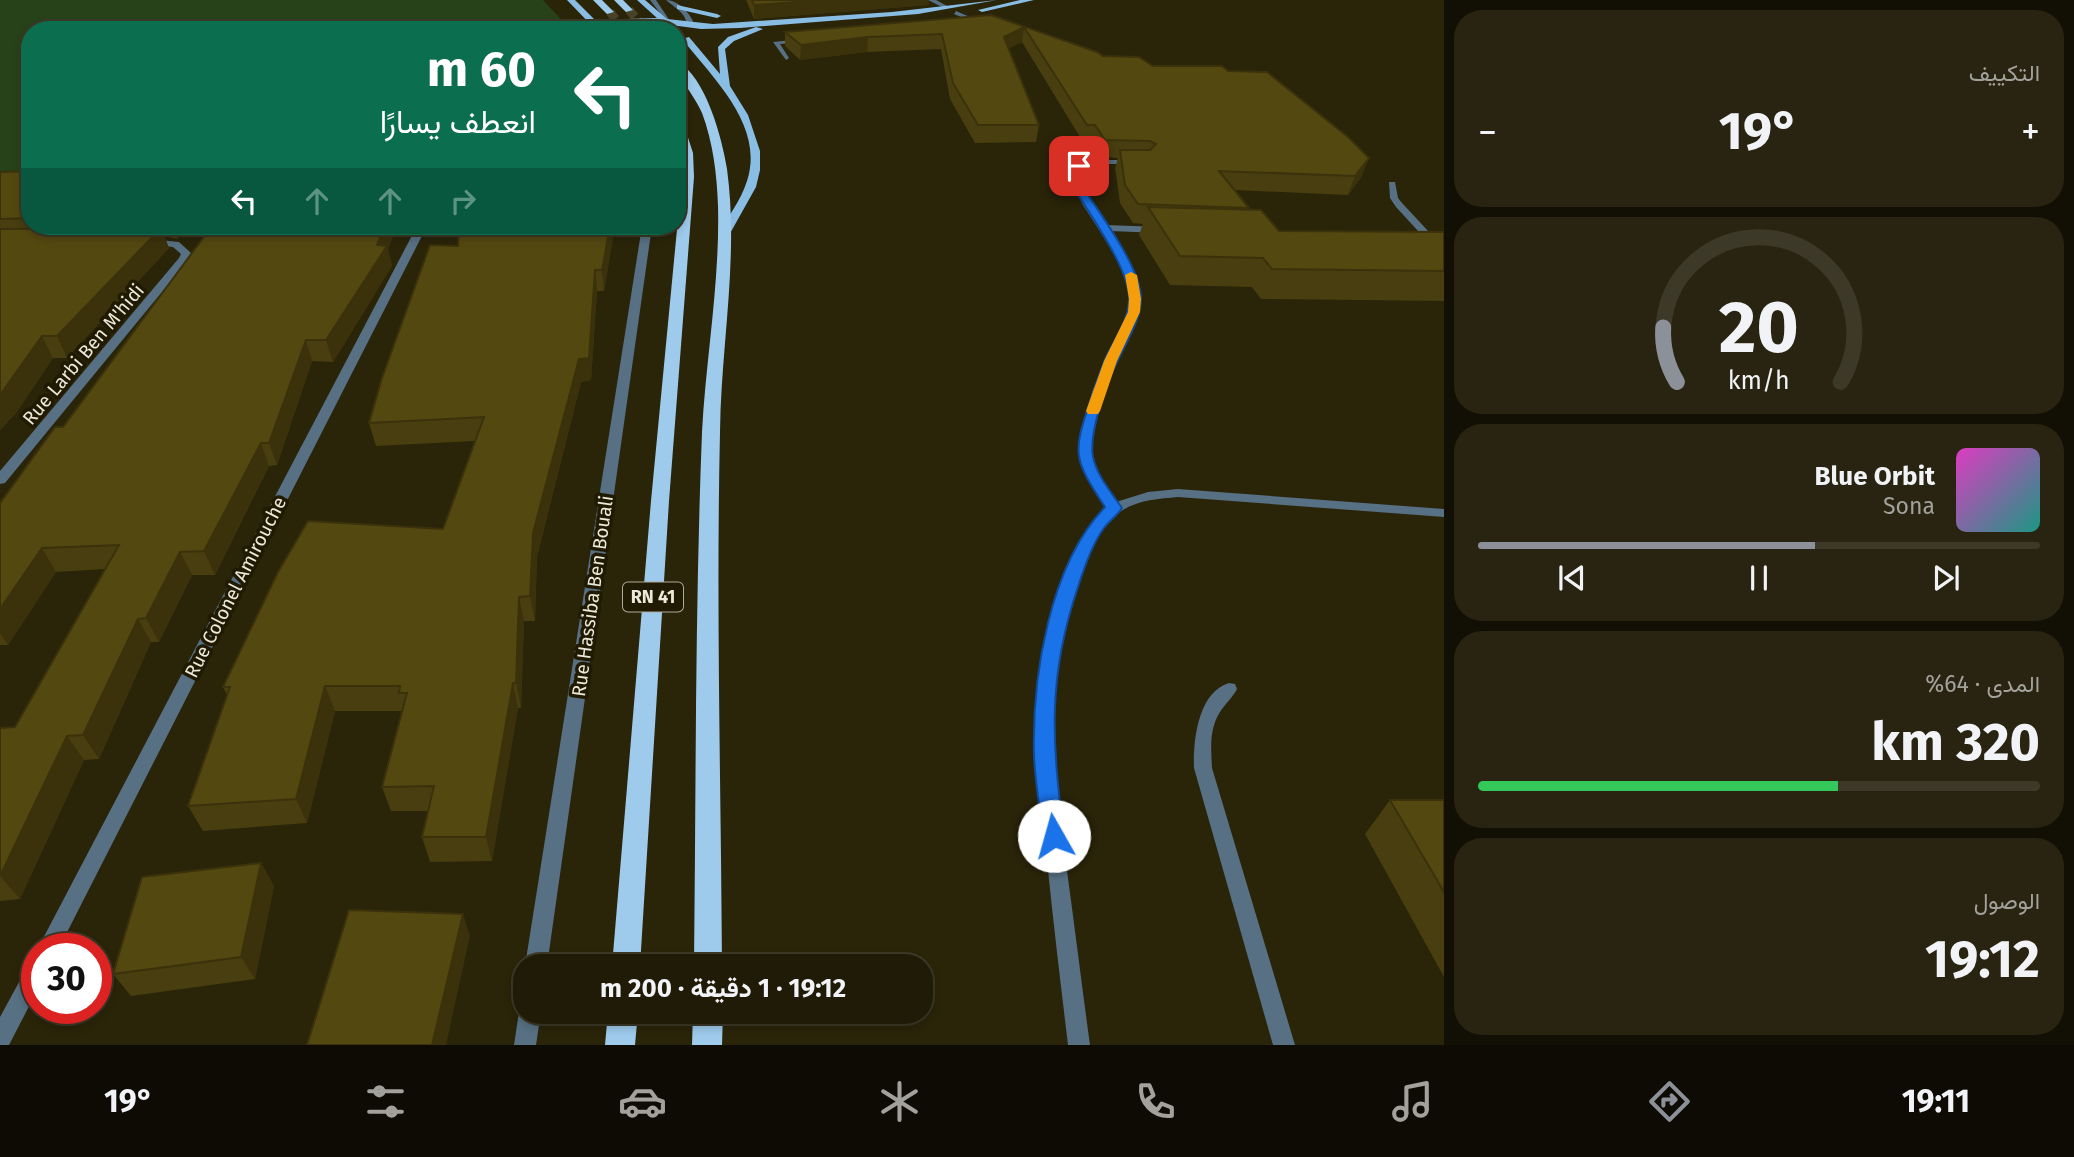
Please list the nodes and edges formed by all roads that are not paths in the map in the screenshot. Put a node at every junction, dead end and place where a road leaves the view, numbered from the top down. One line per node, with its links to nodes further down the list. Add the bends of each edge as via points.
1 (571, 0): 17 (main road)
2 (597, 0): 13 (highway)
3 (618, 0): 12 (highway)
4 (641, 0): 16 (main road)
5 (653, 0): 16 (street)
6 (669, 0): 11 (street)
7 (931, 0): 10 (street)
8 (993, 0): 10 (main road)
9 (1030, 0): 14 (main road)
10 (946, 7): 15 (main road)
11 (680, 8): 15 (main road, via 712,16); 21 (street)
12 (629, 10)
13 (610, 12)
14 (956, 13): 22 (main road); 23 (street, via 989,27)
15 (846, 17): 21 (main road)
16 (665, 20): 18 (main road); 19 (main road)
17 (592, 21)
18 (631, 21)
19 (670, 21)
20 (686, 24): 21 (main road)
21 (689, 25): 24 (main road, via 694,32)
22 (769, 26): 25 (main road); 30 (main road, via 739,35 721,49)
23 (962, 29)
24 (686, 38)
25 (686, 39)
26 (816, 39): 28 (street, via 776,42)
27 (686, 40): 30 (main road)
28 (786, 58)
29 (686, 75): 37 (highway, RN 41, via 696,88 716,141)
30 (726, 85): 37 (main road, via 752,138 755,170 747,195)
31 (686, 150): 34 (highway, RN 41)
32 (1145, 163): 35 (street, via 1099,162 1073,170 1073,180)
33 (1392, 184): 42 (street, via 1394,198)
34 (686, 188)
35 (1102, 228): 36 (street); 47 (street, via 1130,273 1135,299 1085,438 1093,477)
36 (1170, 230)
37 (724, 234): 53 (highway, RN 41, via 711,429)
38 (417, 235): 50 (street, Rue Colonel Amirouche)
39 (646, 235): 51 (street, Rue Hassiba Ben Bouali)
40 (679, 235): 52 (highway, RN 41)
41 (1415, 239): 42 (street)
42 (1429, 239): 43 (street); 45 (street)
43 (1444, 240)
44 (138, 242): 46 (street, Rue Larbi Ben M'hidi, via 166,242 186,253)
45 (1444, 254)
46 (0, 481)
47 (1114, 508): 48 (street, via 1155,495 1181,494); 62 (street, via 1096,527 1073,574 1059,615 1044,706 1044,757)
48 (1444, 513)
49 (1229, 689): 63 (street, via 1205,721 1203,768)
50 (56, 933)
51 (538, 954)
52 (627, 954)
53 (708, 954)
54 (21, 1000): 58 (street)
55 (528, 1024): 59 (street)
56 (622, 1024): 60 (highway)
57 (708, 1024): 61 (highway)
58 (0, 1040)
59 (525, 1045)
60 (620, 1045)
61 (707, 1045)
62 (1079, 1045)
63 (1284, 1045)

